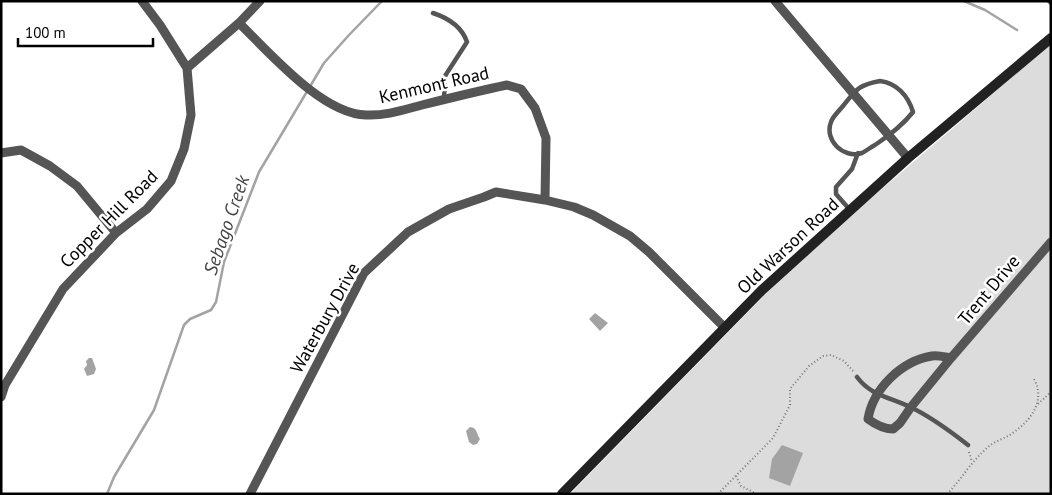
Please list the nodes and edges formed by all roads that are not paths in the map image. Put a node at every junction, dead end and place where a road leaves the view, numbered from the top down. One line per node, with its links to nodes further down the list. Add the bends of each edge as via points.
1 (142, 1): 7 (street, Copper Hill Road)
2 (260, 1): 5 (street)
3 (775, 1): 8 (street)
4 (434, 13): 9 (lane, via 446,17 467,42 445,76)
5 (239, 23): 7 (street); 9 (street, Kenmont Road, via 302,85 342,110 365,115 386,114)
6 (1051, 38): 13 (street, Old Warson Road)
7 (187, 68): 16 (street, Copper Hill Road, via 191,115 184,149 171,181 147,209)
8 (853, 92): 10 (street); 10 (lane, via 866,84 880,81 898,87 913,112); 12 (lane, via 831,121 829,132 842,152)
9 (444, 100): 14 (street, Kenmont Road, via 507,85 521,89 535,108 546,138)
10 (890, 136): 12 (lane); 13 (street)
11 (1, 154): 16 (street, via 21,150 50,166 77,186)
12 (858, 154): 15 (lane, via 852,169 836,187 836,194)
13 (908, 158): 15 (street, Old Warson Road)
14 (545, 200): 18 (street, Waterbury Drive, via 593,215 630,236); 25 (street, Waterbury Drive, via 496,192 449,209 408,232 364,273)
15 (850, 210): 18 (street, Old Warson Road)
16 (116, 233): 22 (street, Copper Hill Road, via 63,289 5,385)
17 (1051, 242): 19 (street, Trent Drive)
18 (725, 328): 26 (street, Old Warson Road)
19 (951, 358): 21 (street, via 933,356 912,362); 23 (street, Trent Drive)
20 (857, 377): 21 (lane)
21 (877, 394): 23 (lane); 23 (street, Trent Drive, via 870,405 868,419 880,427 894,429)
22 (1, 397)
23 (911, 407): 24 (lane)
24 (968, 445)
25 (250, 494)
26 (562, 494)

